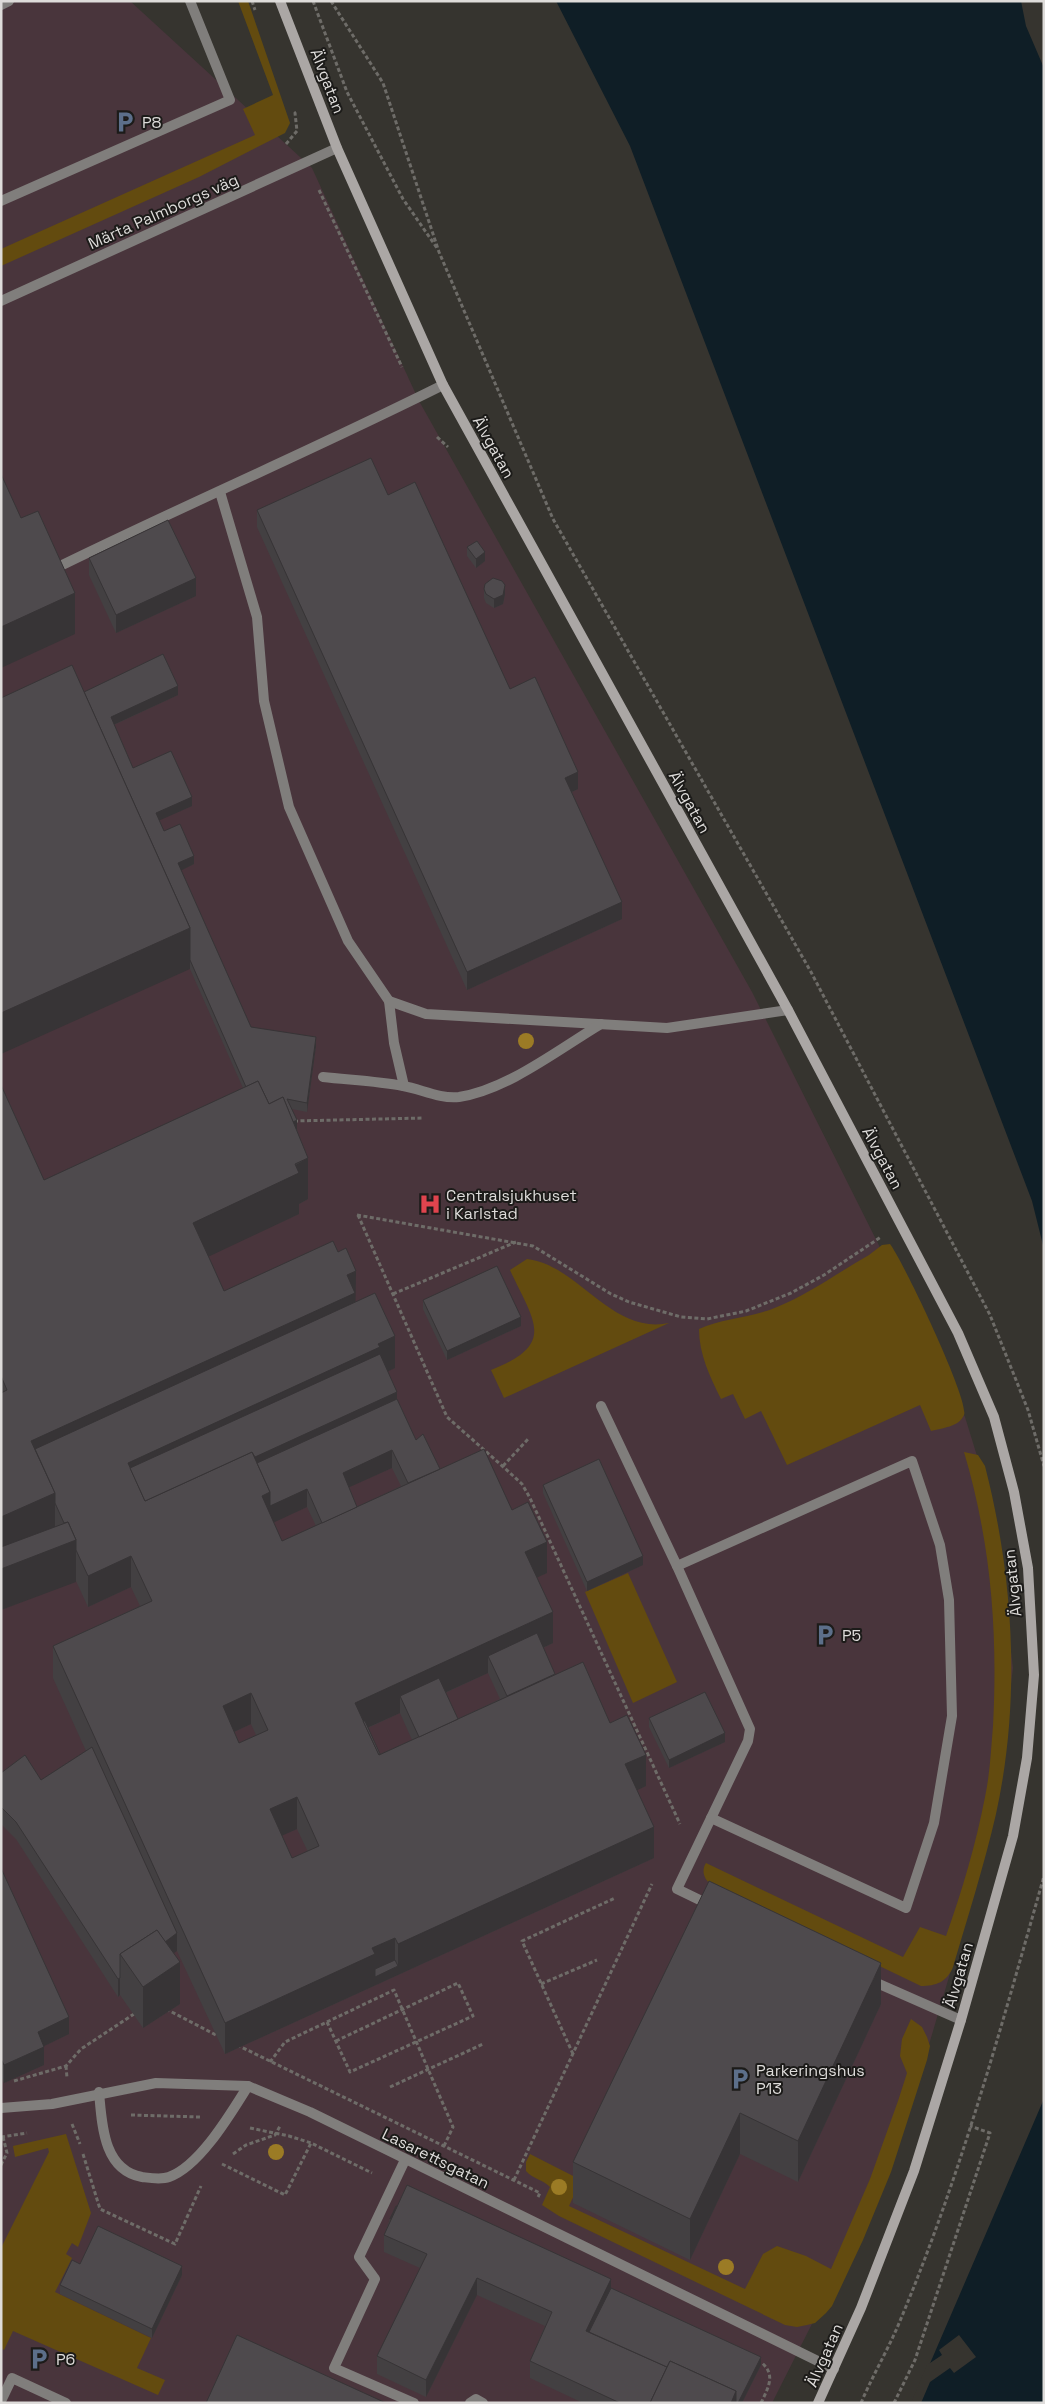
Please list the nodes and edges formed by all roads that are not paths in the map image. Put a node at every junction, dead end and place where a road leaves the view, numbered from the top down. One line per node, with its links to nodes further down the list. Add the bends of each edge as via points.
1 (9, 1): 4 (lane)
2 (190, 1): 6 (lane, via 230,100)
3 (280, 1): 5 (street, Älvgatan)
4 (1, 5)
5 (337, 148): 7 (lane, Märta Palmborgs väg); 8 (street, Älvgatan)
6 (1, 201)
7 (1, 301)
8 (443, 385): 9 (lane); 12 (street, Älvgatan)
9 (220, 492): 10 (lane); 11 (lane, via 257,617 264,701 289,807 348,941)
10 (47, 572)
11 (389, 1001): 13 (lane, via 426,1014); 15 (lane)
12 (788, 1010): 13 (lane, via 667,1028); 21 (street, Älvgatan, via 958,1333 994,1417 1014,1492 1028,1568 1034,1675 1026,1758 1013,1836)
13 (601, 1024): 15 (lane, via 512,1078 481,1091 458,1097)
14 (323, 1076): 15 (lane)
15 (404, 1086)
16 (601, 1406): 17 (lane)
17 (676, 1566): 18 (lane, via 750,1729 748,1741); 18 (lane, via 912,1461 940,1545 949,1600 952,1716 934,1823 906,1908)
18 (711, 1818): 19 (lane, via 677,1889)
19 (720, 1909)
20 (860, 1975): 21 (lane)
21 (961, 2020): 26 (street, Älvgatan, via 914,2171)
22 (248, 2086): 23 (lane, Lasarettsgatan, via 156,2082); 23 (lane, via 225,2122 195,2158 168,2177 153,2178 123,2169 111,2156); 25 (lane, Lasarettsgatan, via 310,2112)
23 (99, 2092): 24 (lane, Lasarettsgatan, via 52,2104)
24 (1, 2108)
25 (405, 2160): 26 (lane, Lasarettsgatan); 29 (lane, via 359,2257 376,2279 334,2368)
26 (834, 2369): 32 (street, Älvgatan)
27 (1, 2401): 28 (lane, via 12,2378)
28 (66, 2403)
29 (414, 2403)
30 (470, 2403): 31 (lane, via 476,2400)
31 (483, 2403)
32 (818, 2403)

